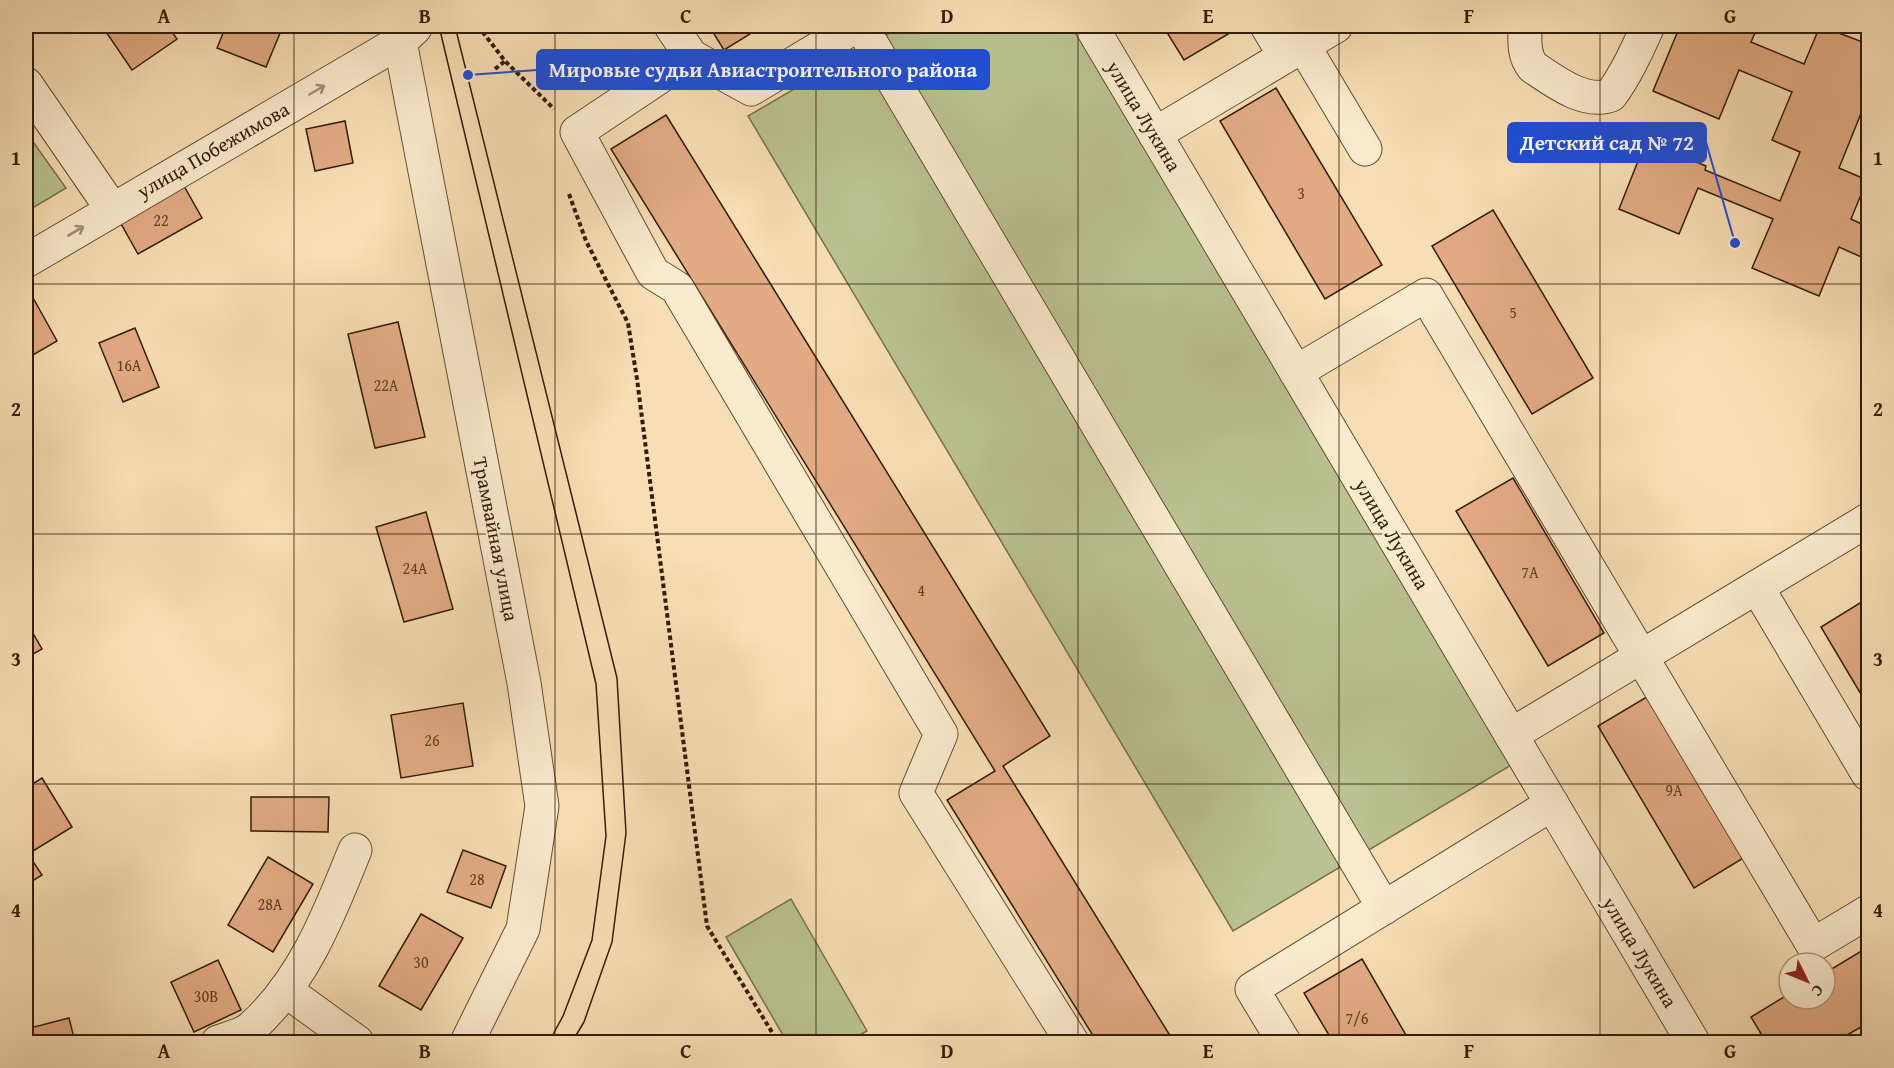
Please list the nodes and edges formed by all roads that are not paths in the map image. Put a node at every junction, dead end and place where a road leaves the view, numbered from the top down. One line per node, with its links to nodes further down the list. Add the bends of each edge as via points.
1 (671, 26): 11 (street)
2 (856, 26): 11 (street, via 751,89)
3 (861, 26): 25 (street)
4 (1091, 26): 13 (street, улица Лукина)
5 (1267, 26): 10 (street)
6 (1336, 26): 10 (street)
7 (1525, 26): 8 (street, via 1524,45 1533,67 1597,99 1616,89)
8 (1648, 26)
9 (405, 31): 15 (street, улица Побежимова, one-way to 9); 30 (street, Трамвайная улица, via 524,683 542,806 523,929)
10 (1294, 51): 13 (street); 14 (street)
11 (691, 56): 31 (street, via 577,132 653,273 677,288 940,734 916,793)
12 (26, 84): 15 (street)
13 (1155, 134): 17 (street, улица Лукина)
14 (1365, 149)
15 (112, 209): 16 (street, улица Побежимова, one-way to 15)
16 (26, 261)
17 (1296, 372): 20 (street, via 1426,295); 21 (street, улица Лукина)
18 (1869, 520): 19 (street)
19 (1757, 586): 20 (street); 22 (street)
20 (1641, 657): 21 (street); 26 (street, via 1813,945)
21 (1511, 735): 23 (street, улица Лукина)
22 (1869, 774)
23 (1552, 804): 25 (street); 33 (street, улица Лукина)
24 (355, 850): 27 (street, via 324,926)
25 (1384, 908): 32 (street, via 1252,989)
26 (1869, 912)
27 (285, 990): 28 (street, via 250,1029); 29 (street)
28 (218, 1042)
29 (357, 1042)
30 (466, 1042)
31 (1072, 1042)
32 (1284, 1042)
33 (1693, 1042)

